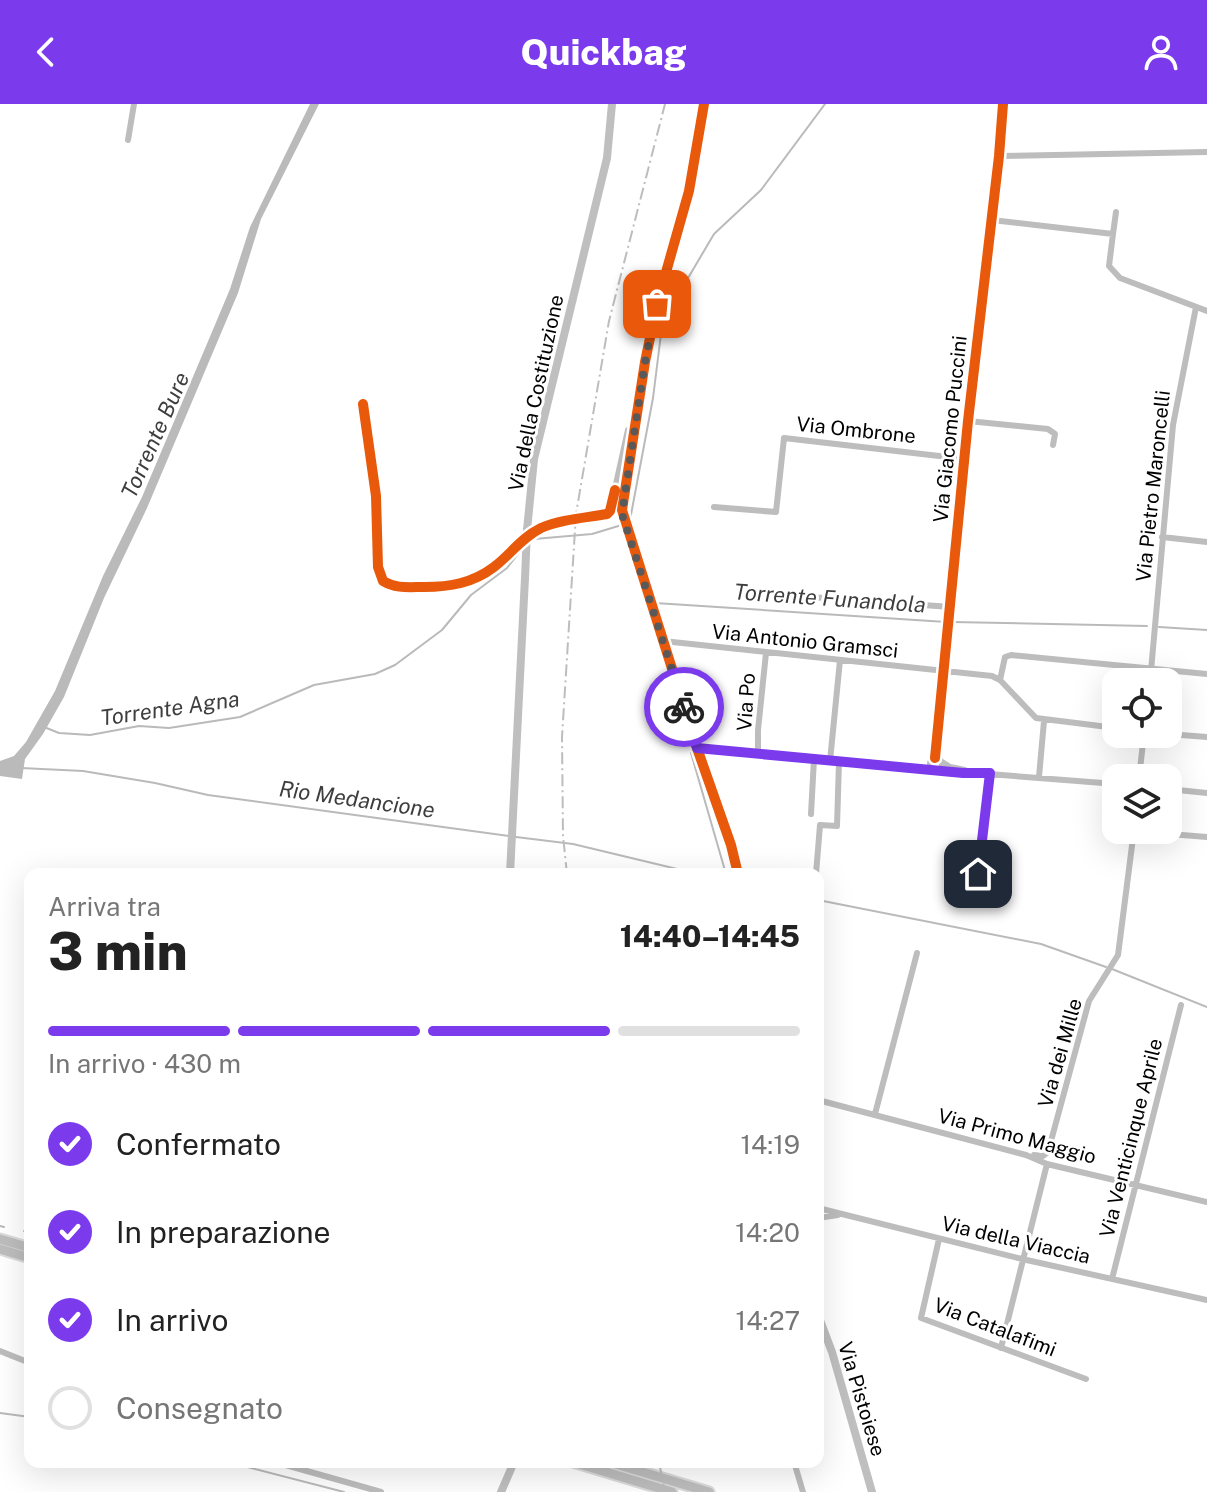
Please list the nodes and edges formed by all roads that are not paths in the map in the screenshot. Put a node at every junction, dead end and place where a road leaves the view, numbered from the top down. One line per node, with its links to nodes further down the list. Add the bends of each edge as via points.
1 (134, 104): 5 (street)
2 (612, 104): 52 (street, Via della Costituzione, bridge, via 607,158 534,459)
3 (704, 104): 15 (street, via 689,191 654,319)
4 (1003, 104): 7 (street, Via Giacomo Puccini)
5 (128, 140)
6 (1207, 152): 7 (street)
7 (999, 156): 9 (street, Via Giacomo Puccini)
8 (1116, 212): 10 (street)
9 (992, 220): 10 (street); 14 (street, Via Giacomo Puccini)
10 (1113, 234): 11 (street, via 1109,266 1120,278)
11 (1196, 307): 12 (street); 19 (street, Via Pietro Maroncelli, via 1173,425)
12 (1207, 311)
13 (363, 404): 15 (street, via 376,496 378,567 383,581 397,588 457,585 494,567 518,542 544,527 607,514 628,430)
14 (968, 421): 16 (street, Via Giacomo Puccini, via 1048,429 1055,434); 17 (street, Via Giacomo Puccini)
15 (636, 425): 23 (street, via 623,518)
16 (1053, 445)
17 (965, 459): 18 (street, Via Ombrone, via 784,438 776,512); 22 (street, Via Giacomo Puccini)
18 (714, 507)
19 (1162, 537): 20 (street); 26 (street, Via Pietro Maroncelli)
20 (1207, 542)
21 (781, 595): 22 (street)
22 (951, 609): 27 (street, Via Giacomo Puccini)
23 (663, 641): 24 (street, Via Antonio Gramsci); 35 (street)
24 (766, 653): 25 (street, Via Antonio Gramsci); 36 (street, Via Po)
25 (840, 660): 27 (street, Via Antonio Gramsci); 39 (street)
26 (1151, 668): 30 (street, via 1011,655 1005,657)
27 (944, 671): 30 (street, Via Antonio Gramsci); 38 (street, Via Giacomo Puccini)
28 (1182, 671): 29 (street)
29 (1207, 674)
30 (1000, 680): 31 (street, via 1033,717)
31 (1044, 721): 32 (street); 44 (street)
32 (1102, 727)
33 (1182, 735): 34 (street)
34 (1207, 737)
35 (697, 748): 36 (street); 53 (street)
36 (758, 754): 37 (street)
37 (814, 759): 39 (street); 48 (street)
38 (938, 760): 41 (street, Via Giacomo Puccini, via 930,763); 42 (street)
39 (830, 761): 40 (street)
40 (839, 762): 41 (street); 54 (street, via 837,826 820,825)
41 (936, 770): 42 (street)
42 (972, 772): 43 (street)
43 (990, 773): 44 (street); 55 (street)
44 (1039, 777): 45 (street)
45 (1102, 783)
46 (1182, 790): 47 (street)
47 (1207, 793)
48 (811, 814)
49 (1182, 835): 50 (street)
50 (1207, 837)
51 (1133, 844): 60 (street, Via dei Mille, via 1114,962 1089,1001 1048,1152)
52 (511, 868)
53 (737, 868)
54 (816, 868)
55 (978, 874)
56 (917, 953): 59 (street)
57 (1181, 1005): 62 (street, Via Venticinque Aprile)
58 (824, 1101): 59 (street, Via Primo Maggio)
59 (875, 1114): 60 (street, Via Primo Maggio)
60 (1026, 1155): 61 (street, Via Primo Maggio)
61 (1047, 1164): 62 (street, Via Primo Maggio); 72 (street)
62 (1135, 1184): 63 (street, Via Primo Maggio); 73 (street, Via Venticinque Aprile)
63 (1207, 1202)
64 (824, 1210): 65 (street, Via della Viaccia)
65 (839, 1215): 66 (street); 68 (street, Via della Viaccia)
66 (824, 1217)
67 (0, 1239): 69 (main road)
68 (939, 1239): 72 (street, Via della Viaccia); 76 (street, Via Catalafimi, via 921,1318)
69 (24, 1246)
70 (0, 1249): 71 (main road)
71 (24, 1256)
72 (1022, 1259): 73 (street, Via della Viaccia); 76 (street)
73 (1112, 1279): 74 (street, Via della Viaccia)
74 (1207, 1300)
75 (824, 1331): 90 (street, Via Pistoiese)
76 (1001, 1348): 79 (street, Via Catalafimi)
77 (0, 1351): 78 (street)
78 (24, 1361)
79 (1086, 1379)
80 (296, 1468): 85 (street)
81 (511, 1468): 86 (street)
82 (593, 1468): 87 (main road)
83 (629, 1468): 88 (main road)
84 (796, 1468): 89 (street)
85 (381, 1492)
86 (501, 1492)
87 (672, 1492)
88 (709, 1492)
89 (803, 1492)
90 (872, 1492)

